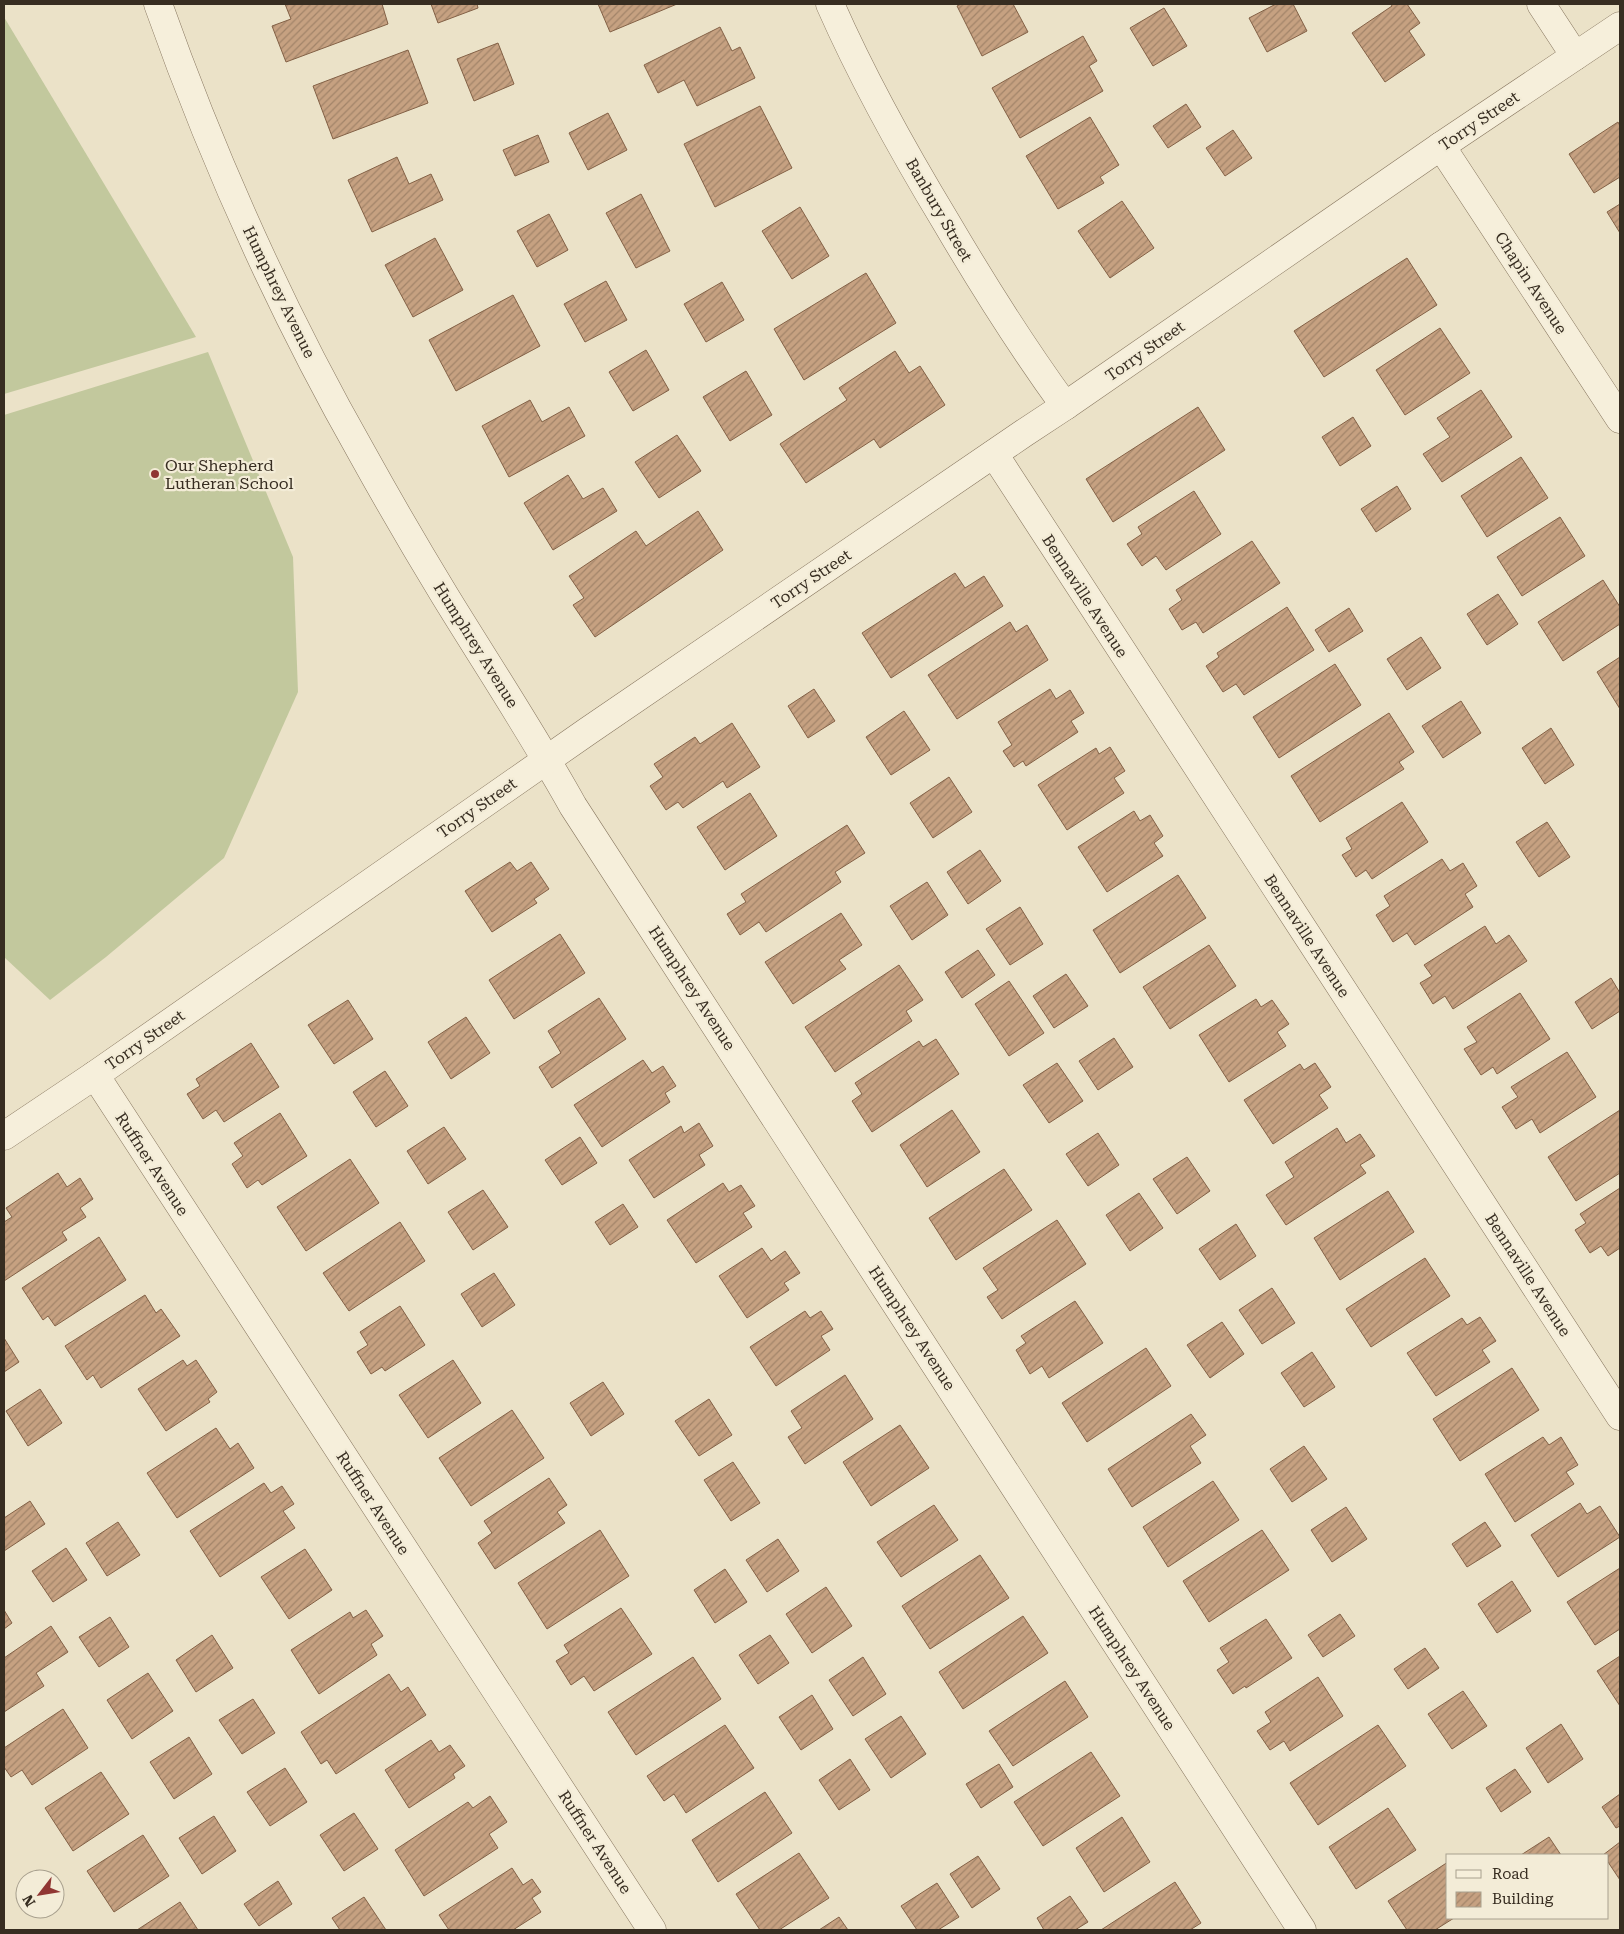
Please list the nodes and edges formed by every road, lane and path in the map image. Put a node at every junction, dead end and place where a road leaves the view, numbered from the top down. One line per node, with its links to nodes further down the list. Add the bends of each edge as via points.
1 (158, 4): 10 (street, Humphrey Avenue, via 238,205 275,288 320,376 445,596)
2 (830, 4): 7 (street, Banbury Street, via 846,41 929,193 978,276)
3 (1541, 4): 5 (street)
4 (1620, 26): 5 (street, Torry Street)
5 (1576, 56): 6 (street, Torry Street)
6 (1441, 146): 7 (street, Torry Street); 8 (street, Chapin Avenue)
7 (1066, 406): 9 (street, Torry Street)
8 (1620, 420)
9 (994, 454): 10 (street, Torry Street); 13 (street, Bennaville Avenue)
10 (547, 759): 11 (street, Torry Street); 15 (street, Humphrey Avenue, via 573,806)
11 (95, 1076): 12 (street, Torry Street); 14 (street, Ruffner Avenue)
12 (4, 1136)
13 (1620, 1416)
14 (652, 1930)
15 (1302, 1930)

